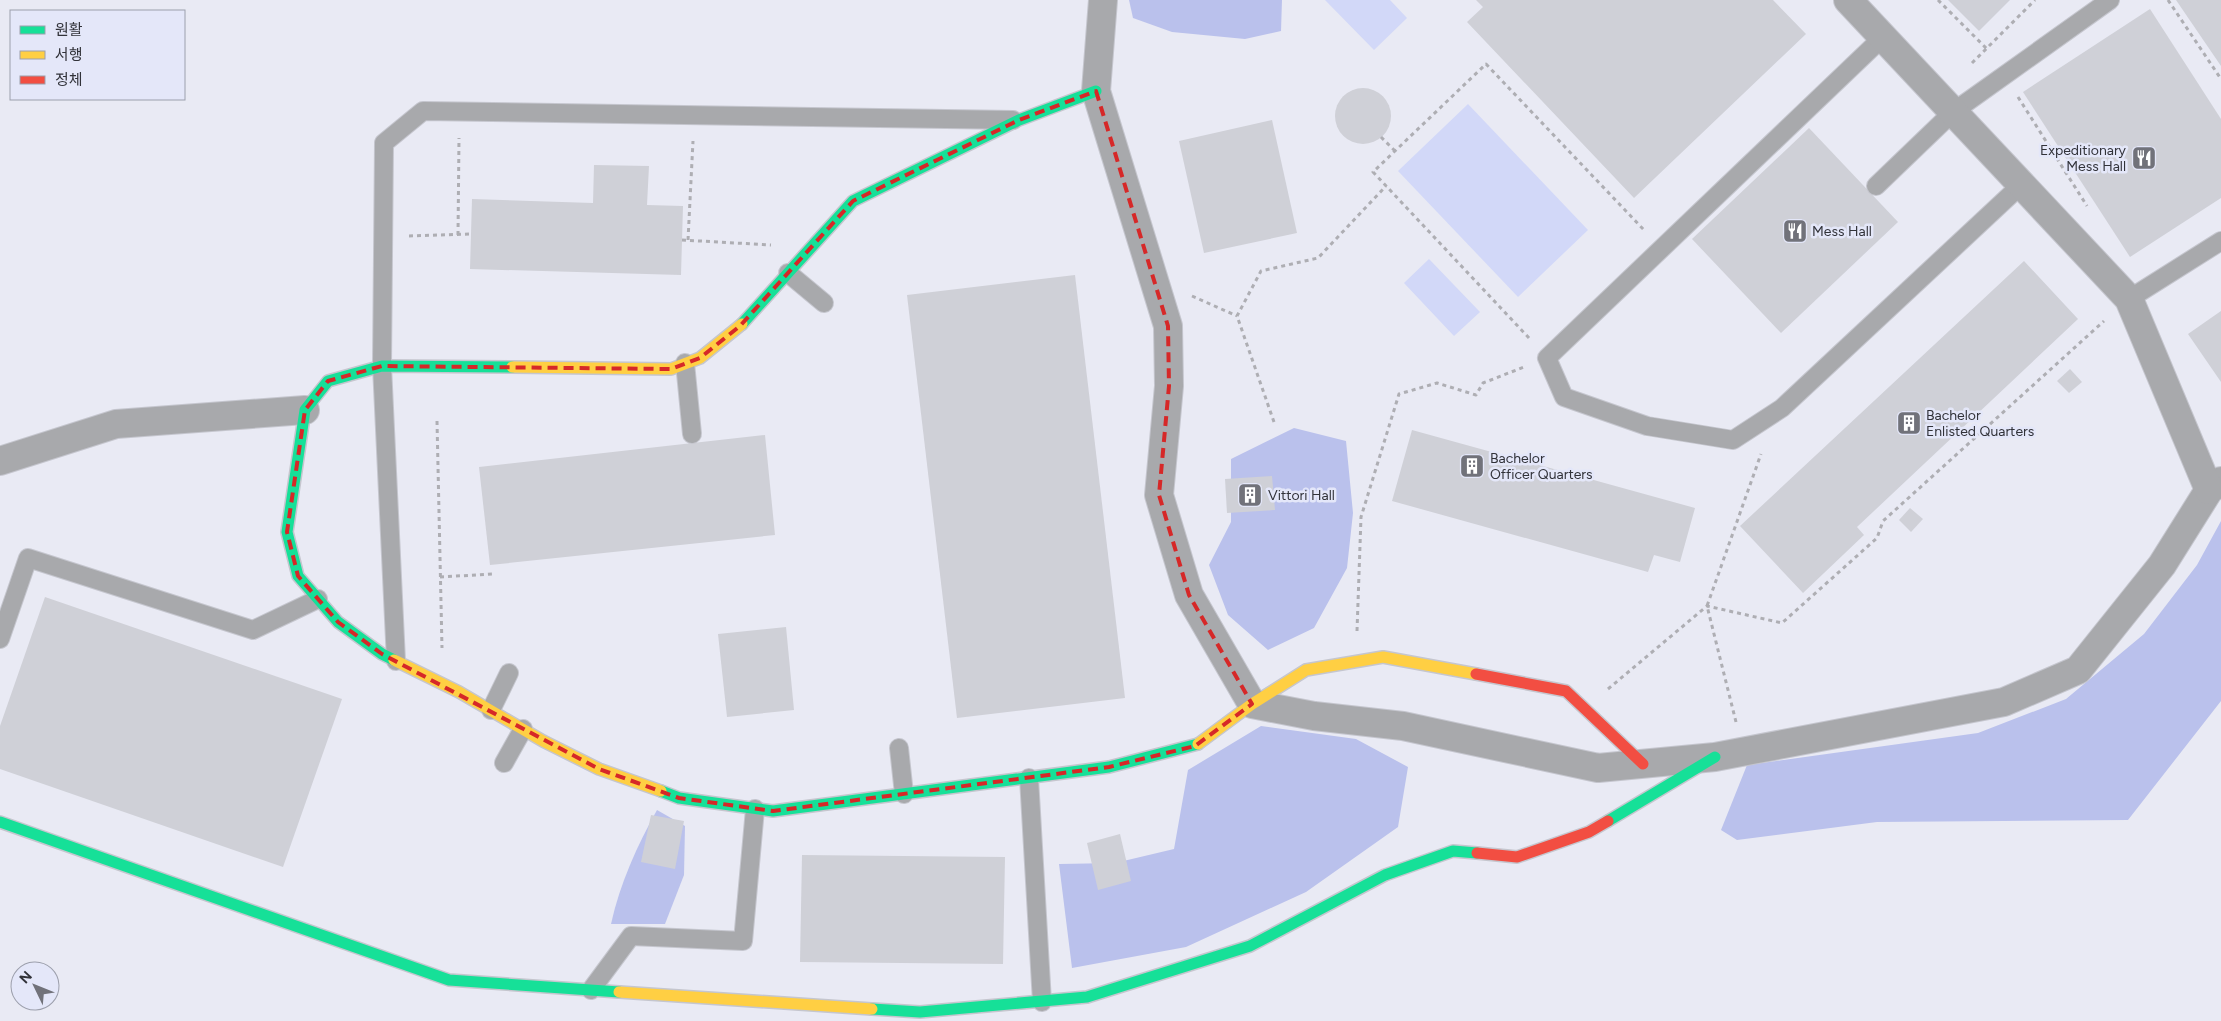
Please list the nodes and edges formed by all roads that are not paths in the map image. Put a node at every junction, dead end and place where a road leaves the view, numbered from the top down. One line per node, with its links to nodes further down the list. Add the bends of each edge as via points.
1 (1103, 0): 5 (street)
2 (1848, 0): 4 (street)
3 (2110, 0): 6 (lane, via 2004,76)
4 (1883, 38): 6 (street); 8 (lane, via 1547,358 1564,396 1647,426 1733,440 1777,411)
5 (1096, 91): 7 (street); 24 (street, via 1168,326 1169,386 1159,495 1189,595)
6 (1946, 105): 8 (street); 9 (lane)
7 (1019, 120): 11 (street, via 853,200); 15 (lane, via 423,111 384,143)
8 (2021, 185): 12 (street)
9 (1876, 186)
10 (2221, 240): 12 (lane)
11 (788, 273): 13 (lane); 14 (street, via 740,326 700,358)
12 (2129, 299): 19 (street)
13 (824, 303)
14 (685, 363): 15 (street, via 671,369); 17 (lane)
15 (382, 366): 16 (street, via 328,381); 22 (lane)
16 (305, 410): 18 (street, via 116,424); 20 (street, via 287,532 298,576)
17 (692, 434)
18 (0, 461)
19 (2215, 486): 28 (street, via 2162,565 2078,670 2004,702)
20 (318, 599): 21 (lane, via 252,630 28,558); 22 (street, via 338,622)
21 (0, 639)
22 (396, 661): 25 (street)
23 (509, 673): 25 (lane)
24 (1252, 704): 30 (street, via 1314,716 1403,726 1598,768); 30 (street, via 1306,670 1382,657 1566,691); 31 (street, via 1195,746 1109,767)
25 (491, 710): 26 (street)
26 (523, 729): 29 (lane); 33 (street, via 599,770 679,798)
27 (900, 748): 32 (lane)
28 (1715, 757): 30 (street); 36 (street, via 1589,832 1517,857 1454,851 1385,875 1250,946 1087,997)
29 (504, 763)
30 (1643, 764)
31 (1029, 778): 32 (street); 36 (lane)
32 (904, 794): 33 (street, via 772,811)
33 (754, 809): 35 (lane, via 743,941 631,936)
34 (0, 822): 35 (street, via 449,980)
35 (591, 990): 36 (street, via 920,1012)
36 (1042, 1002)

